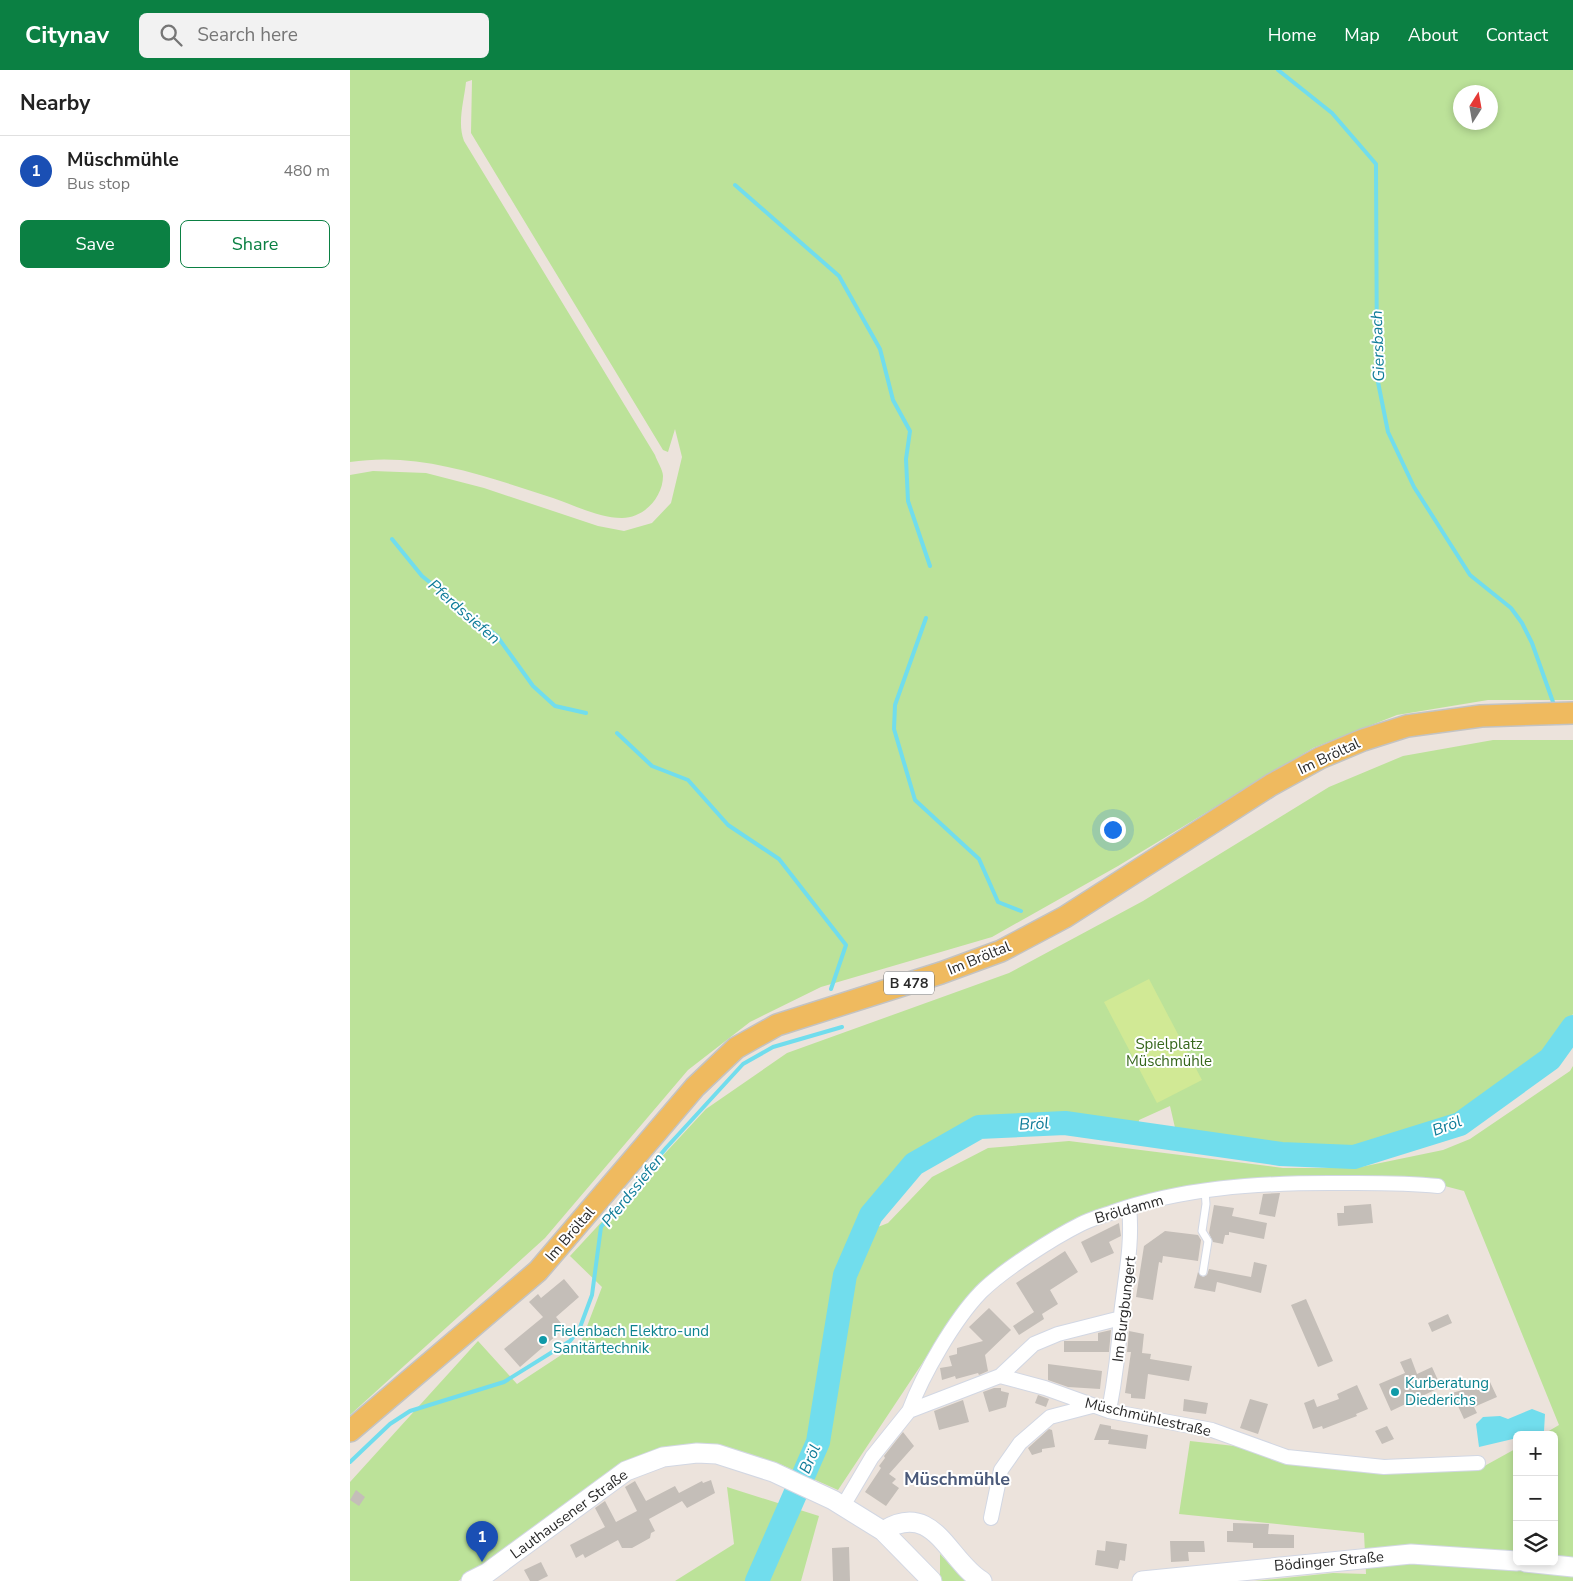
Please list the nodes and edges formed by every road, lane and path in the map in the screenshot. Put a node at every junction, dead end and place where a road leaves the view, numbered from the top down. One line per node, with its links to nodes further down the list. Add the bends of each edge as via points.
1 (1573, 714): 11 (main road, Im Bröltal / B 478, via 1481,716 1407,726 1363,740 1320,758 1271,786 1065,917 1001,951 777,1025 736,1048 696,1087 538,1271)
2 (1438, 1186): 3 (street, Bröldamm, via 1277,1183)
3 (1205, 1190): 4 (street, Bröldamm); 5 (lane, via 1202,1231 1208,1241)
4 (1129, 1207): 6 (street, Im Burgbungert, via 1132,1232); 9 (street, Bröldamm, via 1082,1223 1027,1256 981,1292 946,1338 918,1386)
5 (1203, 1272)
6 (1121, 1318): 7 (street, via 1058,1334 1034,1344); 10 (street, Im Burgbungert)
7 (1000, 1376): 8 (street, Müschmühlestraße, via 1045,1388); 9 (street)
8 (1092, 1406): 10 (street, Müschmühlestraße); 14 (street, via 1050,1417 1020,1444 1001,1470)
9 (909, 1411): 13 (street)
10 (1109, 1411): 12 (street, Müschmühlestraße, via 1212,1430 1287,1457 1384,1467)
11 (350, 1431)
12 (1478, 1462)
13 (838, 1503): 15 (street, Lauthausener Straße); 19 (street, Lauthausener Straße, via 773,1472 717,1454 663,1456 626,1471 487,1573)
14 (991, 1518)
15 (883, 1531): 20 (street, Lauthausener Straße); 21 (street, via 896,1523 912,1522 926,1527)
16 (1513, 1562): 22 (street, Bödinger Straße, via 1411,1554)
17 (1558, 1565): 18 (street)
18 (1573, 1567)
19 (471, 1581)
20 (932, 1581)
21 (982, 1581)
22 (1142, 1581)

